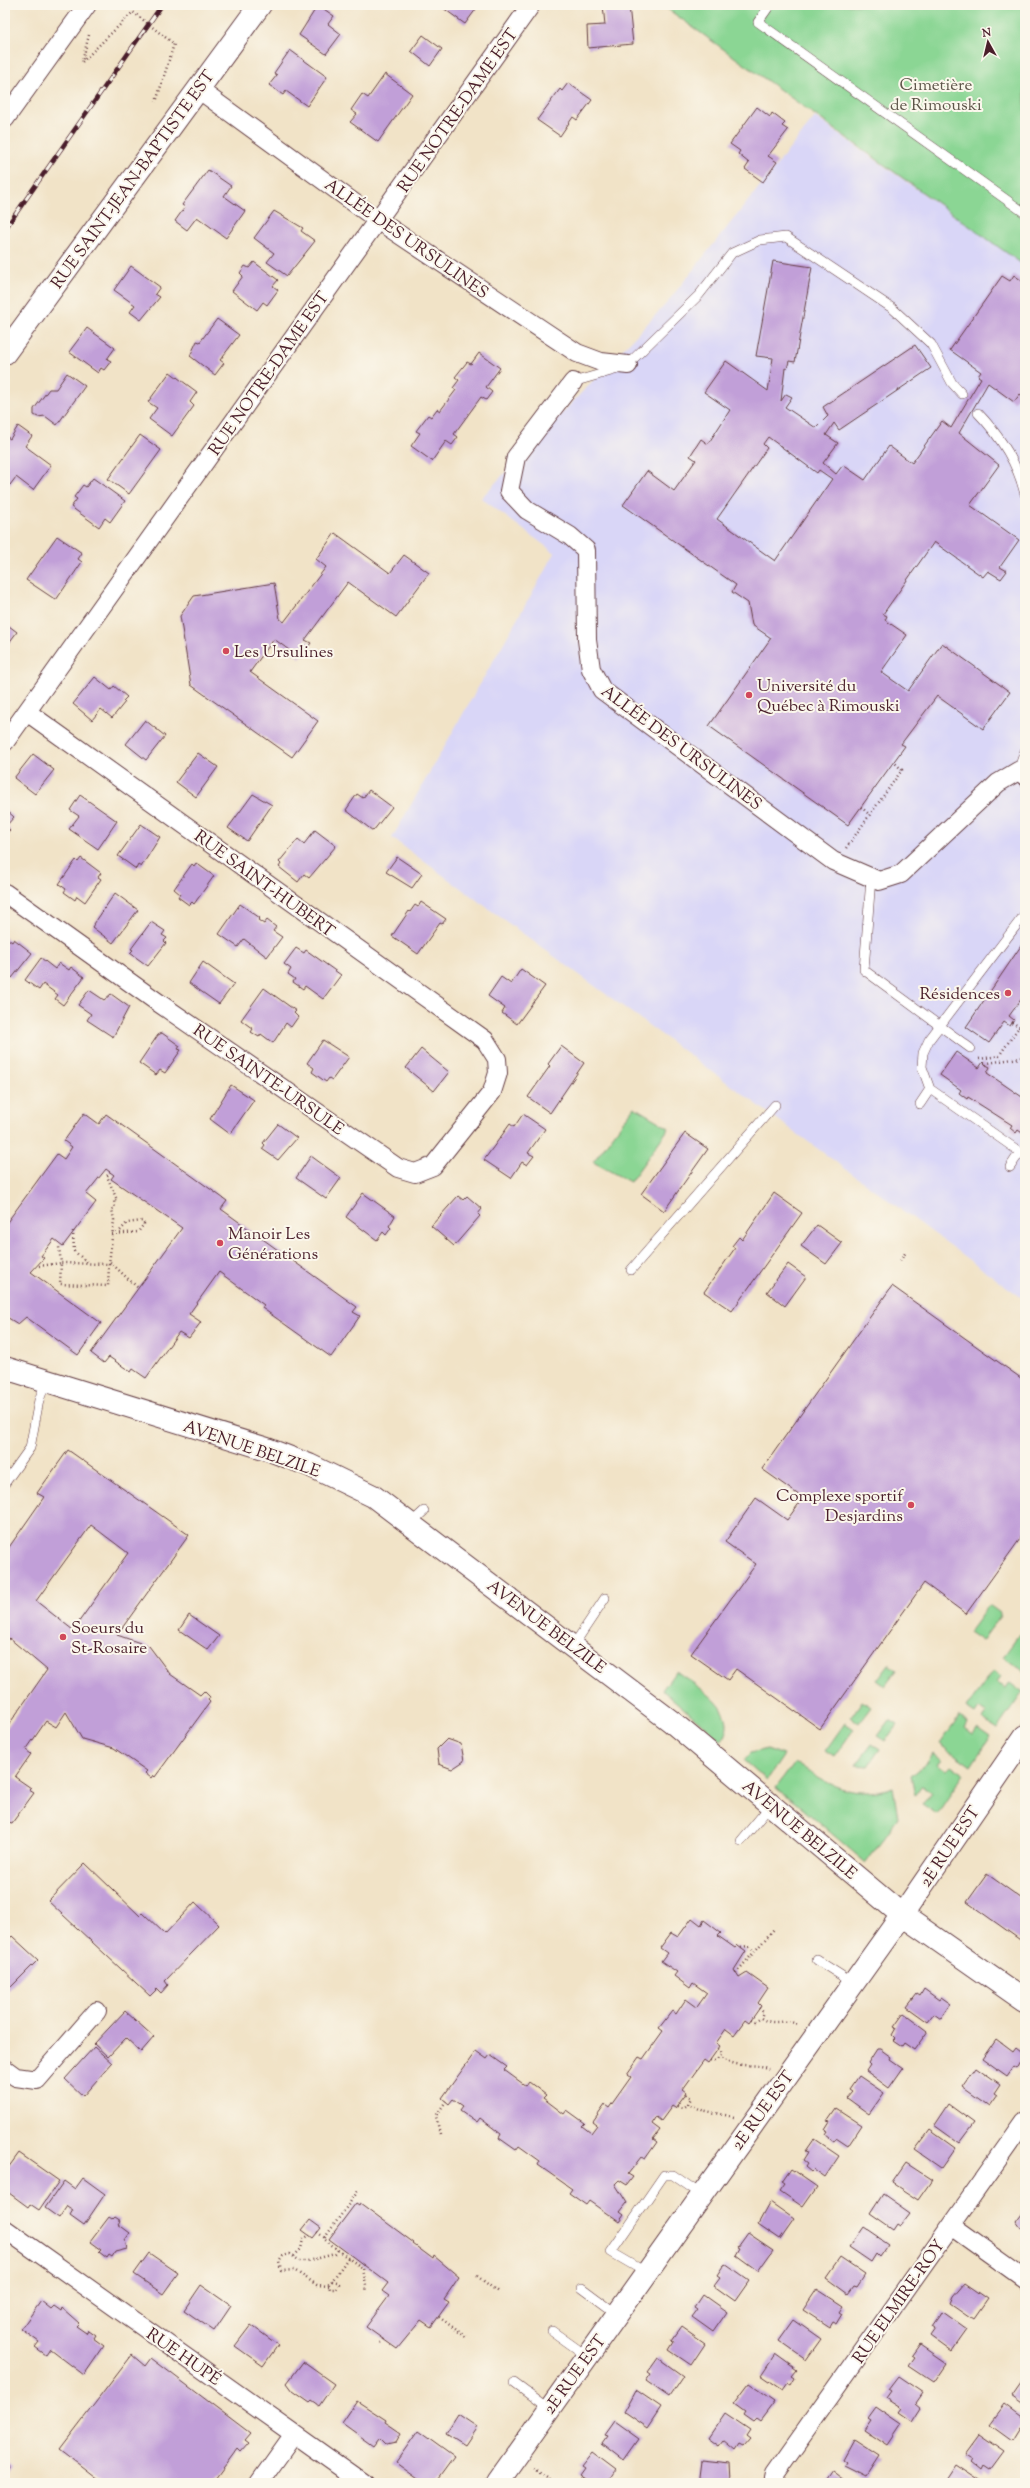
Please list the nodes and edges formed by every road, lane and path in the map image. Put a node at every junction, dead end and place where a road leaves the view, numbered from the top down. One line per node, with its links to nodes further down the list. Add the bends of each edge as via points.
1 (87, 5): 8 (street)
2 (260, 5): 6 (street, RUE SAINT-JEAN-BAPTISTE EST)
3 (531, 5): 10 (street, RUE NOTRE-DAME EST)
4 (770, 5): 9 (lane, via 758,22)
5 (90, 32): 7 (path, via 82,62 133,12 174,44)
6 (198, 89): 10 (street, ALLÉE DES URSULINES); 11 (street, RUE SAINT-JEAN-BAPTISTE EST)
7 (156, 102)
8 (5, 119)
9 (1025, 213)
10 (378, 221): 12 (street, ALLÉE DES URSULINES, via 576,353 600,362); 17 (street, RUE NOTRE-DAME EST, via 349,258)
11 (5, 353)
12 (628, 365): 13 (lane); 14 (lane, via 699,295 732,253 760,240 786,237 892,308 930,344 952,384)
13 (573, 382): 24 (street, ALLÉE DES URSULINES, via 516,457 509,491 527,510 570,536 586,550 587,640 591,669 602,690)
14 (962, 394)
15 (978, 413): 16 (lane, via 993,429 1010,455)
16 (1025, 494)
17 (27, 712): 18 (street, RUE NOTRE-DAME EST); 35 (street, RUE SAINT-HUBERT, via 485,1040)
18 (5, 742)
19 (1025, 751): 21 (lane)
20 (894, 762): 23 (path, via 902,770)
21 (1022, 774): 25 (street, ALLÉE DES URSULINES, via 998,783 901,874 879,881)
22 (861, 807): 23 (path)
23 (870, 815): 24 (path)
24 (833, 861): 25 (street, ALLÉE DES URSULINES)
25 (871, 878): 30 (lane, via 864,970)
26 (5, 893): 35 (street, RUE SAINTE-URSULE, via 149,997 398,1168 415,1173 433,1166 492,1092 498,1073)
27 (1025, 914): 30 (lane)
28 (1025, 1018): 31 (path)
29 (1012, 1022): 31 (path)
30 (940, 1026): 33 (lane); 37 (lane, via 923,1053 922,1067)
31 (1019, 1027): 32 (path); 36 (path, via 999,1056)
32 (1025, 1031)
33 (970, 1048): 36 (path, via 980,1059)
34 (1025, 1057): 36 (path, via 987,1064)
35 (497, 1058)
36 (987, 1058)
37 (930, 1089): 38 (lane); 40 (lane)
38 (920, 1104)
39 (775, 1105): 53 (lane)
40 (1022, 1153): 41 (lane)
41 (1010, 1167)
42 (110, 1172): 45 (path, via 107,1176 117,1200 114,1200 115,1208 112,1209)
43 (73, 1231): 51 (path, via 74,1251)
44 (119, 1232): 44 (path, via 138,1232 144,1224 142,1221 127,1223); 45 (path)
45 (112, 1234): 50 (path)
46 (59, 1247): 49 (path)
47 (906, 1252): 48 (path)
48 (900, 1261)
49 (61, 1263): 50 (path, via 60,1284 108,1286); 51 (path); 52 (path)
50 (109, 1263): 51 (path); 54 (path)
51 (88, 1264)
52 (39, 1266)
53 (631, 1270)
54 (138, 1288)
55 (5, 1368): 56 (street, AVENUE BELZILE)
56 (46, 1382): 57 (lane, via 39,1400 30,1448); 59 (street, AVENUE BELZILE, via 267,1449 310,1465 373,1496 417,1518)
57 (5, 1483)
58 (605, 1598): 59 (lane)
59 (574, 1646): 61 (street, AVENUE BELZILE, via 672,1722)
60 (1025, 1736): 63 (street, 2E RUE EST)
61 (771, 1805): 62 (lane); 63 (street, AVENUE BELZILE)
62 (741, 1841)
63 (902, 1915): 69 (street, 2E RUE EST); 70 (street, AVENUE BELZILE)
64 (774, 1929): 66 (path)
65 (741, 1947): 66 (path, via 748,1946)
66 (754, 1950): 68 (path)
67 (817, 1960): 69 (lane)
68 (736, 1973)
69 (853, 1983): 75 (street, 2E RUE EST)
70 (1025, 2001)
71 (759, 2008): 73 (path, via 762,2012)
72 (97, 2011): 79 (street, via 37,2080 16,2078)
73 (761, 2018): 74 (path, via 755,2022); 75 (path, via 773,2023 790,2020)
74 (751, 2020)
75 (815, 2037): 80 (street, 2E RUE EST)
76 (718, 2049): 77 (path, via 722,2053)
77 (720, 2057): 78 (path, via 715,2061); 80 (path, via 734,2065 764,2066)
78 (710, 2060)
79 (5, 2069)
80 (784, 2080): 86 (street, 2E RUE EST)
81 (686, 2094): 83 (path, via 690,2098)
82 (446, 2101): 87 (path, via 436,2116)
83 (688, 2104): 84 (path, via 682,2108); 86 (path, via 702,2110 731,2114)
84 (677, 2106)
85 (1025, 2121): 90 (street, RUE ELMIRE-ROY)
86 (750, 2128): 89 (street, 2E RUE EST)
87 (440, 2134)
88 (358, 2191): 94 (path)
89 (702, 2195): 98 (street, 2E RUE EST); 98 (lane, via 673,2175 664,2175 610,2252)
90 (951, 2226): 100 (street); 121 (street, RUE ELMIRE-ROY, via 775,2474)
91 (5, 2228): 115 (street, RUE HUPÉ)
92 (317, 2232): 94 (path)
93 (310, 2236): 96 (path, via 303,2239 301,2249)
94 (325, 2238): 95 (path)
95 (338, 2250): 96 (path, via 336,2254 309,2261 300,2261); 97 (path)
96 (294, 2256): 102 (path, via 290,2254 280,2259 278,2265 281,2271 294,2270 317,2285)
97 (348, 2258): 101 (path); 104 (path, via 363,2268)
98 (646, 2273): 106 (street, 2E RUE EST)
99 (477, 2276): 105 (path)
100 (1025, 2279)
101 (332, 2281): 102 (path); 102 (path, via 337,2282 338,2288 332,2290)
102 (329, 2286)
103 (582, 2288): 106 (lane)
104 (367, 2292)
105 (498, 2292)
106 (617, 2314): 112 (street, 2E RUE EST)
107 (439, 2317): 109 (path)
108 (552, 2331): 112 (lane)
109 (466, 2337)
110 (383, 2339): 111 (path)
111 (380, 2343)
112 (587, 2356): 114 (street, 2E RUE EST)
113 (514, 2382): 114 (lane)
114 (549, 2409): 116 (street, 2E RUE EST)
115 (294, 2434): 117 (street); 118 (street, RUE HUPÉ)
116 (516, 2457): 119 (street, 2E RUE EST); 120 (path)
117 (259, 2483)
118 (363, 2483)
119 (497, 2483)
120 (554, 2483)
121 (773, 2483)

